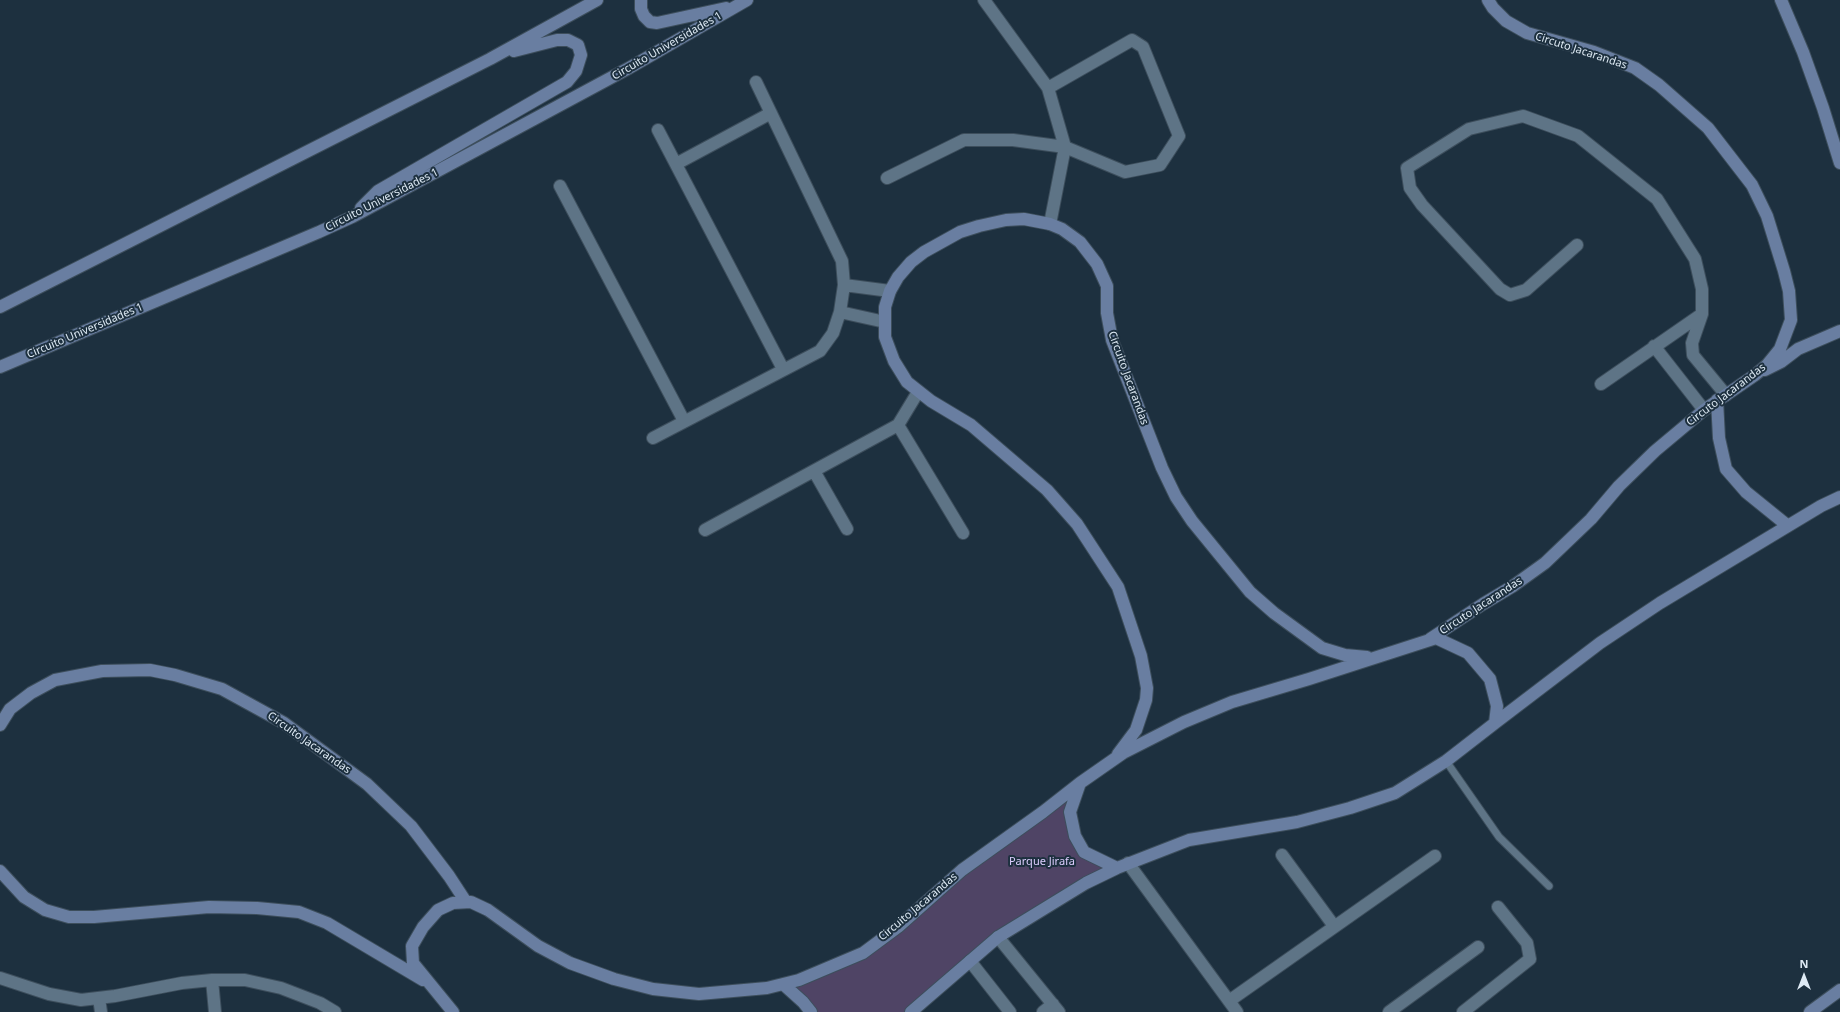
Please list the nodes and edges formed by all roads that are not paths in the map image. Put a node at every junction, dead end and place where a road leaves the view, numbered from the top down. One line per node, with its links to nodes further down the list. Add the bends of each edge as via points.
1 (597, 0): 7 (street)
2 (641, 0): 6 (street, via 644,16 650,22 657,23)
3 (984, 0): 9 (street)
4 (1488, 0): 30 (street, Circuto Jacarandas, via 1506,21 1527,33 1615,60 1647,76 1698,118 1741,170 1760,200 1773,232 1791,307 1791,320 1780,350)
5 (1781, 0): 13 (street, via 1803,52)
6 (743, 2): 17 (street, Circuito Universidades 1, via 629,68)
7 (490, 59): 17 (street, via 557,40 568,40 578,46 581,55 576,71 567,82 378,191); 22 (street)
8 (756, 82): 10 (street)
9 (1048, 88): 12 (street); 12 (street, via 1132,40 1143,47 1179,136 1160,165 1125,172)
10 (770, 113): 14 (street); 20 (street, via 842,261)
11 (658, 130): 14 (street)
12 (1066, 147): 15 (street, via 1013,140 964,140); 18 (street)
13 (1840, 163)
14 (676, 164): 29 (street)
15 (887, 178)
16 (560, 186): 35 (street)
17 (352, 217): 28 (street, Circuito Universidades 1)
18 (1050, 224): 21 (street, Circuito Jacarandas, via 1024,219 1006,220 960,232 910,262); 45 (street, Circuito Jacarandas, via 1080,242 1097,264 1107,286 1107,313 1112,340 1138,408 1176,497 1201,533 1250,592 1308,639 1338,654)
19 (1577, 245): 24 (street, via 1526,290 1510,295 1500,289 1422,206 1410,188 1407,168 1469,129 1523,116 1578,136 1657,199 1694,259 1702,290)
20 (844, 285): 21 (street); 23 (street)
21 (890, 291): 25 (street, Circuito Jacarandas, via 885,307)
22 (0, 307)
23 (840, 312): 25 (street); 29 (street, via 833,333 820,351)
24 (1702, 314): 27 (street); 33 (street, via 1692,343 1693,355)
25 (885, 322): 32 (street, Circuito Jacarandas, via 885,337 894,361 907,382)
26 (1840, 330): 30 (street)
27 (1654, 346): 31 (street); 34 (street)
28 (0, 367)
29 (783, 369): 35 (street)
30 (1755, 375): 33 (street, Circuto Jacarandas)
31 (1602, 384)
32 (918, 392): 36 (street); 48 (street, Circuito Jacarandas, via 971,426 1047,490 1077,524 1118,587 1141,656 1147,688 1146,700 1136,730)
33 (1722, 398): 34 (street, Circuto Jacarandas); 40 (street, via 1719,438 1726,469 1746,492)
34 (1704, 410): 44 (street, Circuto Jacarandas, via 1655,451 1545,563)
35 (684, 421): 37 (street)
36 (898, 426): 38 (street); 43 (street)
37 (653, 438)
38 (814, 471): 41 (street); 42 (street)
39 (1840, 497): 40 (street)
40 (1788, 526): 46 (street, via 1660,603 1600,643)
41 (847, 529)
42 (705, 530)
43 (963, 533)
44 (1430, 640): 45 (street); 46 (street, via 1436,638 1468,653 1490,679 1497,706)
45 (1378, 656): 48 (street, Circuito Jacarandas, via 1232,702 1184,722)
46 (1495, 723): 49 (street)
47 (0, 725): 57 (street, Circuito Jacarandas, via 10,709 31,693 55,680 102,671 150,670 222,689 284,723 367,784 411,826)
48 (1114, 760): 50 (street, Circuito Jacarandas)
49 (1446, 761): 53 (street, via 1395,793 1350,808 1298,822 1189,840); 56 (lane, via 1499,837)
50 (1080, 783): 54 (street, via 1070,812 1075,836 1084,852); 65 (street, Circuito Jacarandas, via 962,870 898,928 863,953 799,980)
51 (1282, 855): 59 (street)
52 (1435, 856): 59 (street)
53 (1128, 863): 54 (street); 69 (street)
54 (1117, 868): 60 (street, via 1086,883)
55 (0, 871): 66 (street, via 24,897 45,910 69,917 209,907 299,912 327,922)
56 (1549, 886)
57 (466, 902): 65 (street, Circuito Jacarandas, via 472,902 488,910 538,946 570,963 653,990 699,994 735,992); 66 (street, via 453,903 438,910 412,946 413,963)
58 (1498, 907): 81 (street, via 1527,943 1530,959)
59 (1334, 926): 69 (street)
60 (998, 937): 62 (street); 70 (street)
61 (1478, 947): 80 (street)
62 (970, 960): 76 (street); 77 (street)
63 (0, 978): 68 (street, via 49,994 81,1000)
64 (212, 980): 68 (street); 72 (street); 73 (street, via 245,980 281,988 320,1003)
65 (783, 984): 75 (street, via 804,1002)
66 (431, 985): 74 (street)
67 (1840, 990): 82 (street)
68 (99, 998): 71 (street)
69 (1229, 1001): 79 (street)
70 (1056, 1008): 78 (street)
71 (101, 1012)
72 (215, 1012)
73 (335, 1012)
74 (453, 1012)
75 (811, 1012)
76 (911, 1012)
77 (1010, 1012)
78 (1043, 1012)
79 (1237, 1012)
80 (1389, 1012)
81 (1463, 1012)
82 (1810, 1012)

